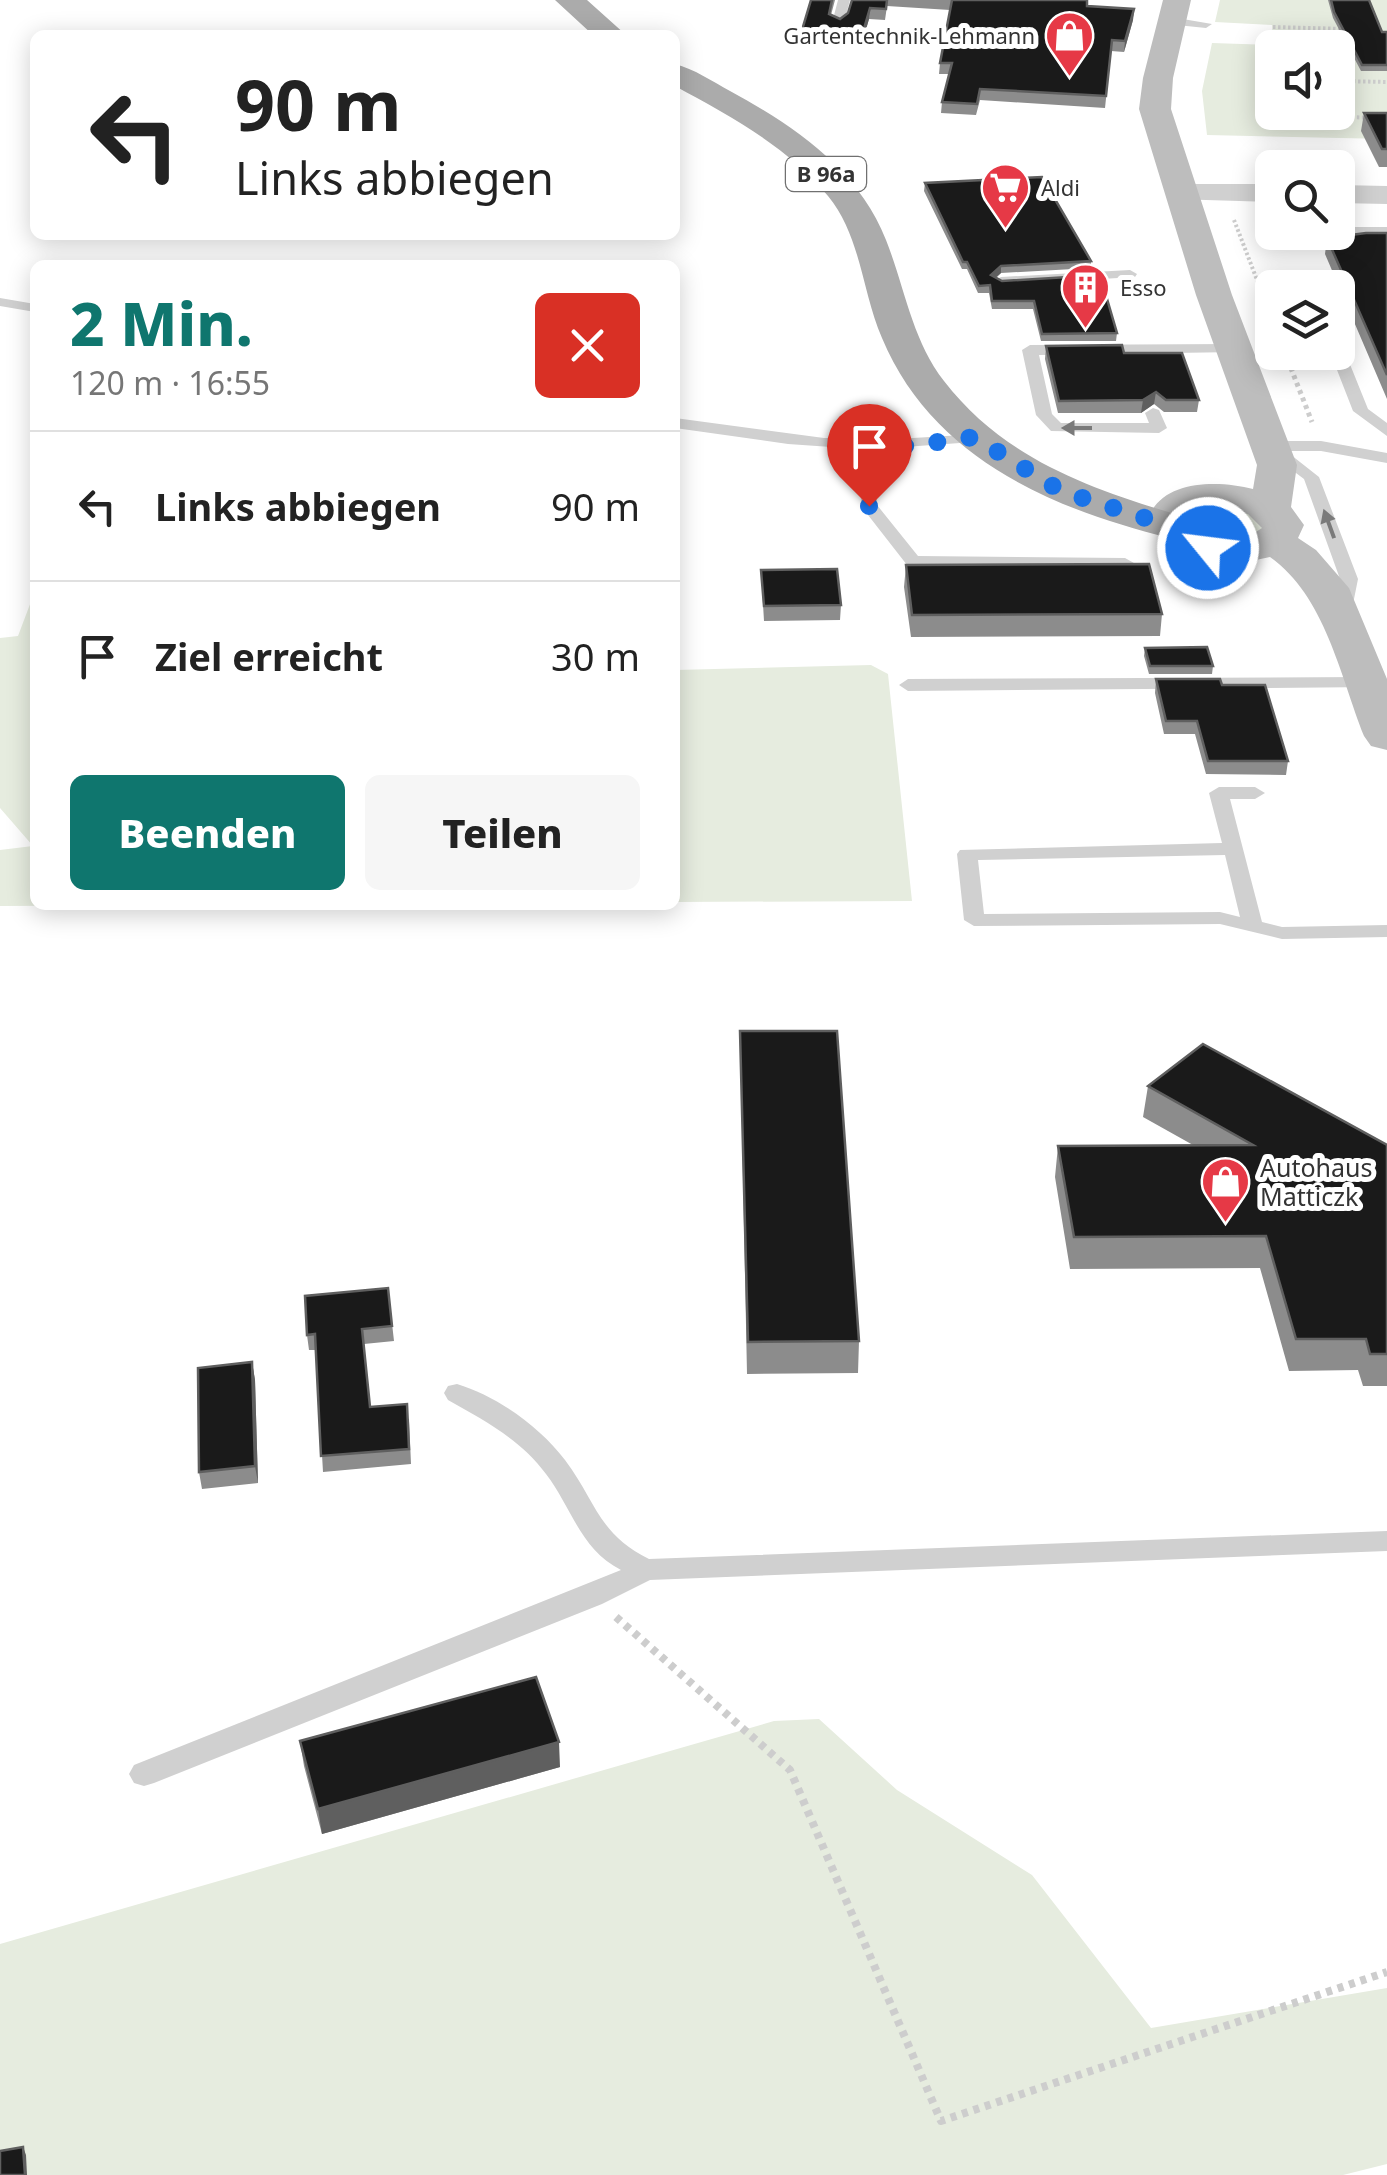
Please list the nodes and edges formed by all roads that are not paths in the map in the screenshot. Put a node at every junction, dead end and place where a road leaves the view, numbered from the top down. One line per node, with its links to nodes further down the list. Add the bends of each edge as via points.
1 (569, 0): 6 (main road)
2 (844, 0): 4 (lane)
3 (1174, 11): 5 (lane); 8 (main road, via 1156,110)
4 (838, 24)
5 (1206, 24)
6 (605, 30)
7 (680, 76): 23 (main road, B 96a, via 796,145 844,193 862,222 900,339 931,392)
8 (1183, 193): 9 (street); 18 (main road)
9 (1255, 194)
10 (1355, 194): 11 (street)
11 (1387, 195)
12 (1355, 231): 13 (lane)
13 (1387, 231)
14 (1130, 274): 15 (lane)
15 (1001, 281)
16 (0, 302): 17 (lane)
17 (30, 307)
18 (1233, 348): 20 (lane, one-way to 18, via 1159,428 1057,428 1044,415 1030,350 1135,357); 25 (main road)
19 (1344, 370): 22 (lane, via 1361,411)
20 (1154, 413)
21 (680, 424): 24 (lane, via 813,445)
22 (1387, 431)
23 (974, 437): 24 (lane); 27 (main road, B 96a, via 1061,491 1174,515 1196,544 1221,550)
24 (868, 446): 28 (lane, via 869,506 914,561)
25 (1268, 446): 26 (lane, via 1321,446); 27 (main road, via 1278,476); 29 (lane, one-way to 25, via 1349,579 1311,477)
26 (1387, 458)
27 (1256, 524): 29 (main road, via 1291,576)
28 (1126, 563)
29 (1342, 617): 30 (main road)
30 (1367, 684): 31 (lane); 32 (main road)
31 (908, 685)
32 (1387, 736)
33 (1255, 793): 34 (lane, via 1220,793)
34 (1234, 849): 35 (lane); 35 (lane, via 967,854 974,920 1220,918)
35 (1253, 926): 36 (lane, via 1282,933)
36 (1387, 931)
37 (457, 1393): 39 (lane, via 540,1449 570,1488 590,1533 619,1559)
38 (1387, 1540): 39 (lane)
39 (646, 1570): 40 (lane)
40 (144, 1774)

